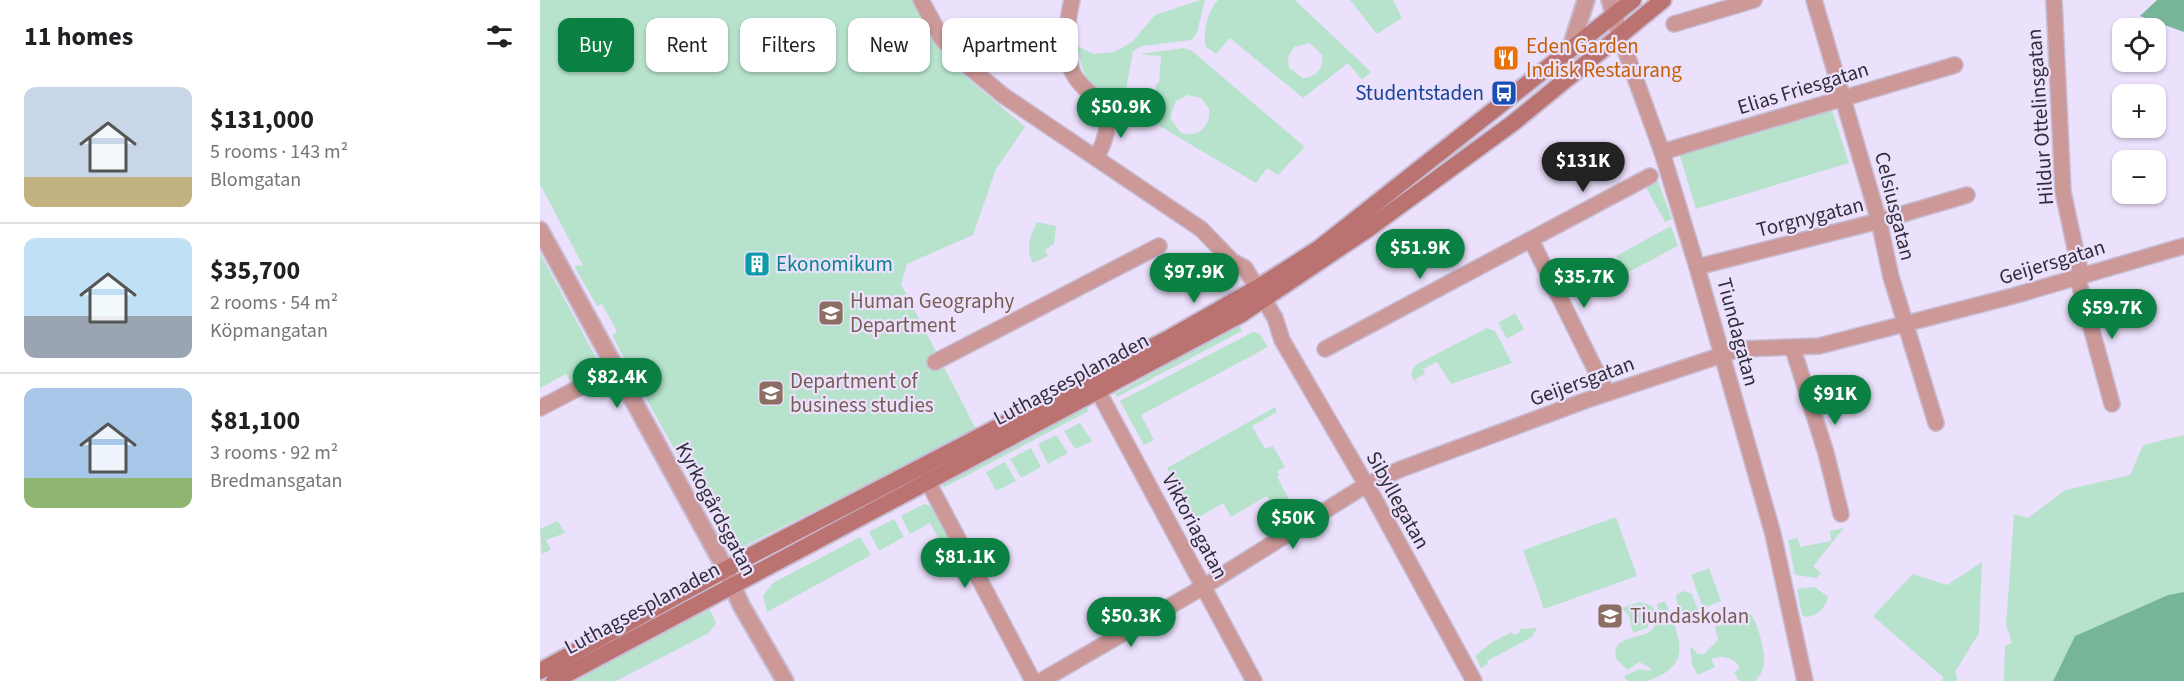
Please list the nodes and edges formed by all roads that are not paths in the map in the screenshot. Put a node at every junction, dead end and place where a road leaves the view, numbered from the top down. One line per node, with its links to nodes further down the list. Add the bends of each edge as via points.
1 (921, 0): 16 (street, Sibyllegatan, via 942,39 970,68 1000,94)
2 (1072, 0): 16 (street, via 1067,37 1072,72 1106,111 1105,143)
3 (1586, 0): 12 (street)
4 (1633, 0): 9 (main road, Luthagsesplanaden)
5 (1663, 0): 11 (main road, Luthagsesplanaden)
6 (1754, 0): 10 (street)
7 (1814, 0): 14 (street, Celsiusgatan)
8 (2054, 0): 25 (street, Hildur Ottelinsgatan, via 2063,192)
9 (1612, 8): 11 (street, Tiundagatan); 12 (main road, Luthagsesplanaden)
10 (1674, 24)
11 (1620, 36): 15 (street, Tiundagatan); 26 (main road, Luthagsesplanaden, via 1513,123 1368,229)
12 (1570, 50): 26 (main road, Luthagsesplanaden)
13 (1955, 65): 14 (street, Elias Friesgatan)
14 (1843, 98): 15 (street, Elias Friesgatan); 19 (street, Celsiusgatan)
15 (1662, 152): 24 (street, Tiundagatan)
16 (1096, 158): 26 (street, Sibyllegatan, via 1201,229 1245,268)
17 (1650, 176): 21 (street)
18 (1967, 195): 19 (street, Torgnygatan)
19 (1879, 221): 24 (street, Torgnygatan); 27 (street, Celsiusgatan, via 1891,277)
20 (540, 230): 32 (street, Kyrkogårdsgatan)
21 (1531, 240): 28 (street); 34 (street)
22 (1159, 246): 31 (street)
23 (2184, 246): 25 (street, Geijersgatan)
24 (1697, 267): 30 (street, Tiundagatan)
25 (2081, 275): 27 (street, Geijersgatan); 35 (street, Hildur Ottelinsgatan, via 2079,283)
26 (1256, 296): 33 (main road, Luthagsesplanaden); 39 (street, Sibyllegatan); 41 (main road, Luthagsesplanaden, via 1170,337)
27 (1908, 325): 29 (street, Geijersgatan); 37 (street, Celsiusgatan)
28 (1325, 349)
29 (1793, 349): 30 (street, Geijersgatan, via 1740,349); 40 (street)
30 (1721, 356): 34 (street, Geijersgatan); 50 (street, Tiundagatan, via 1773,534)
31 (935, 362)
32 (615, 369): 36 (street); 41 (street, Kyrkogårdsgatan)
33 (1098, 391): 38 (main road, Luthagsesplanaden); 42 (street, Viktoriagatan)
34 (1607, 393): 39 (street, Geijersgatan)
35 (2112, 404)
36 (540, 408)
37 (1936, 423)
38 (927, 480): 41 (main road, Luthagsesplanaden); 47 (street)
39 (1366, 485): 42 (street, Geijersgatan); 44 (street, Sibyllegatan)
40 (1841, 514)
41 (729, 577): 43 (main road, Luthagsesplanaden); 45 (main road, Luthagsesplanaden); 46 (street, Kyrkogårdsgatan)
42 (1203, 587): 48 (street, Geijersgatan); 49 (street, Viktoriagatan)
43 (540, 671)
44 (1469, 679)
45 (554, 681)
46 (785, 681)
47 (1033, 681)
48 (1041, 681)
49 (1254, 681)
50 (1805, 681)

